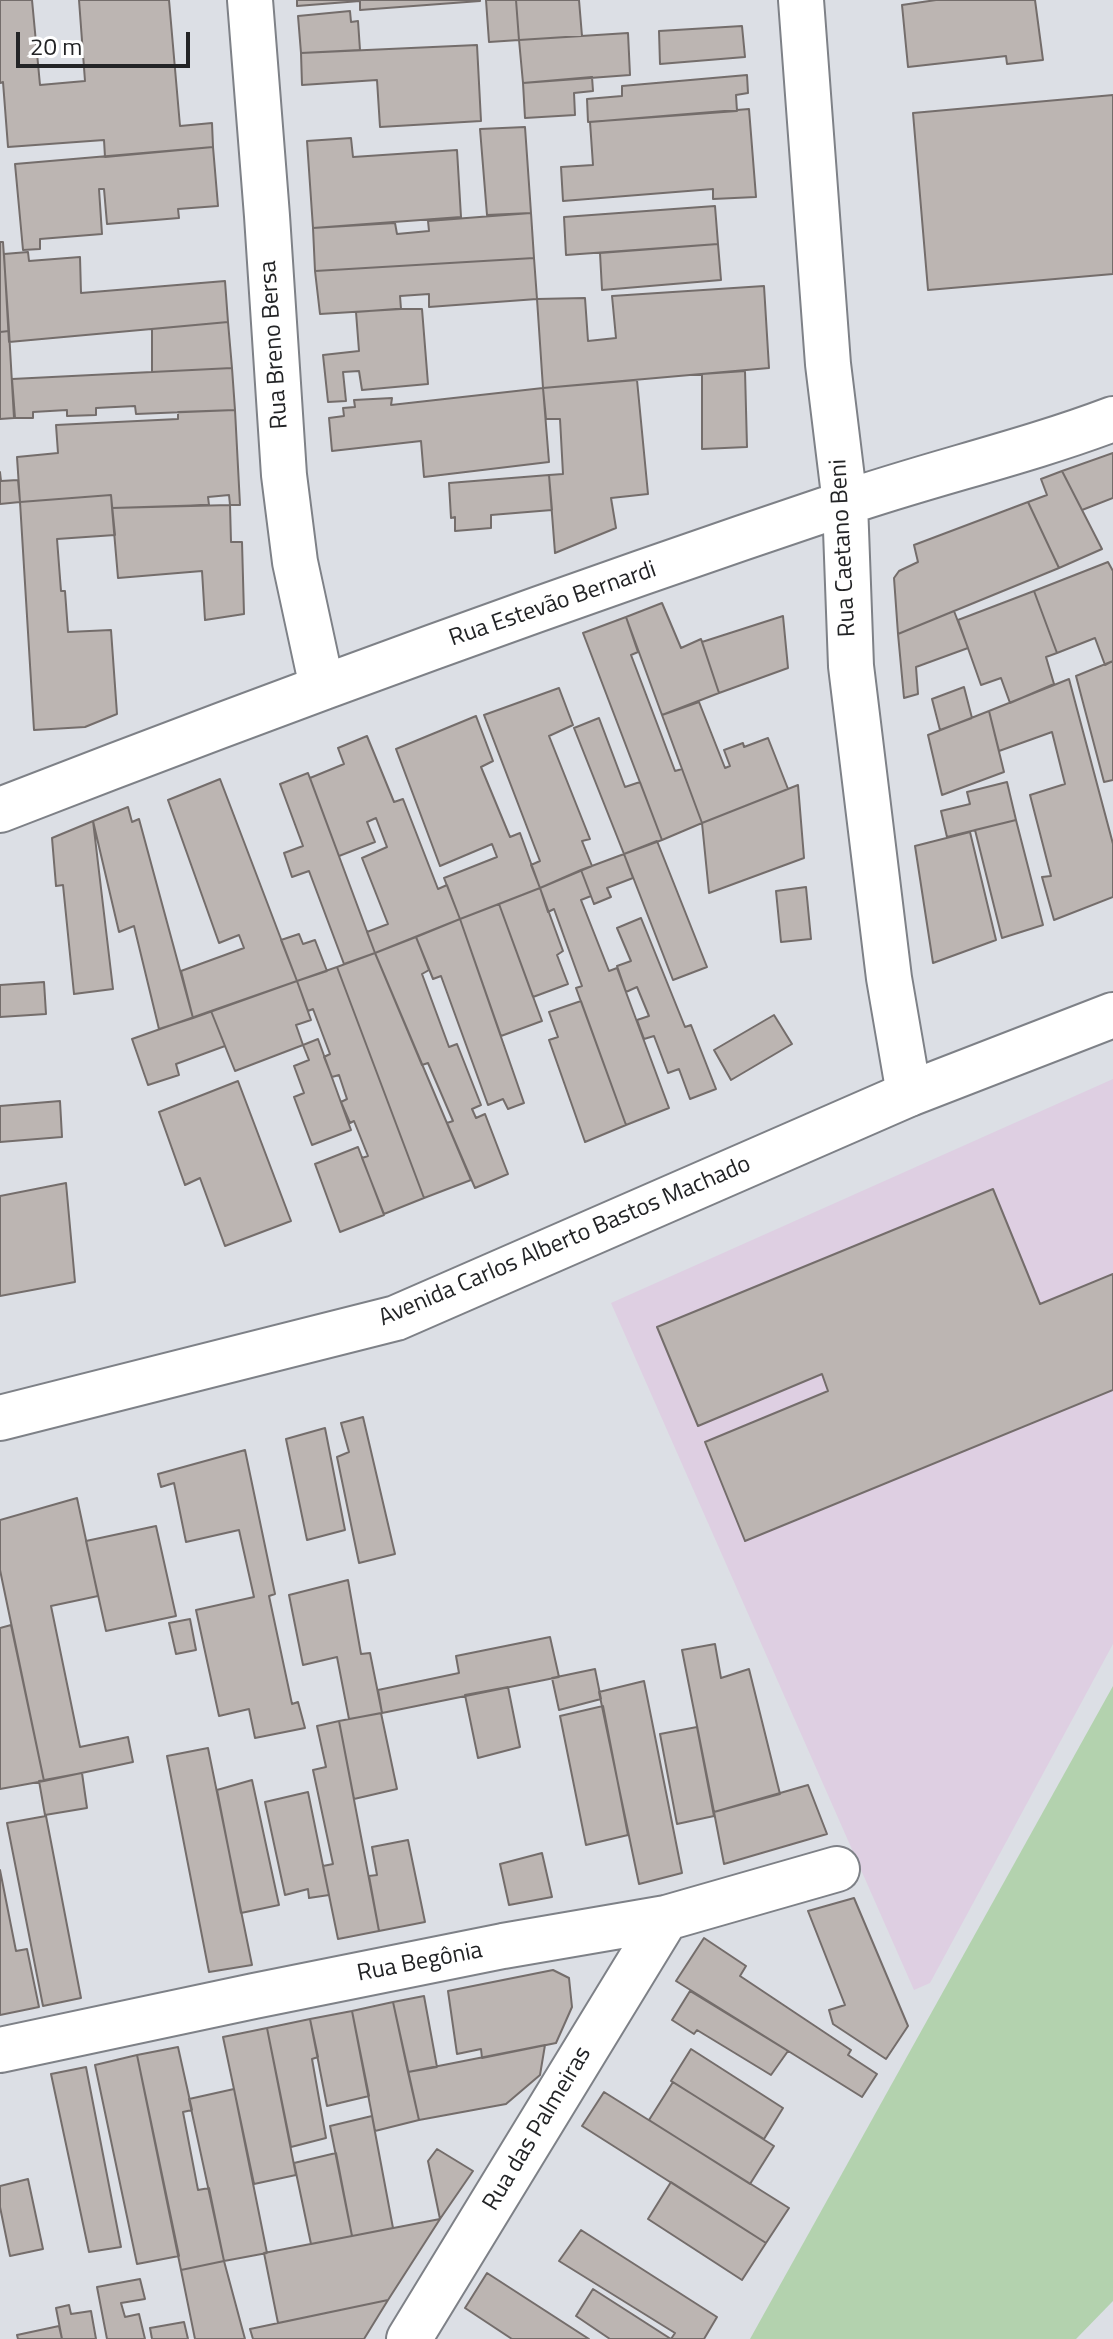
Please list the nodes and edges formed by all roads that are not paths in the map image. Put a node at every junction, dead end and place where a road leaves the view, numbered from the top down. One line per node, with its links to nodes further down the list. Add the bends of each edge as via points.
1 (250, 0): 5 (street, Rua Breno Bersa, via 284,475 295,562)
2 (801, 0): 4 (street, Rua Caetano Beni, via 827,348)
3 (1113, 419): 4 (street, Rua Estevão Bernardi)
4 (845, 503): 5 (street, Rua Estevão Bernardi); 8 (street, Rua Caetano Beni, via 851,666 889,978)
5 (322, 687): 6 (street, Rua Estevão Bernardi)
6 (0, 810)
7 (1113, 1015): 8 (street, Avenida Carlos Alberto Bastos Machado)
8 (909, 1094): 9 (street, Avenida Carlos Alberto Bastos Machado, via 396,1318)
9 (0, 1418)
10 (837, 1869): 11 (street, Rua Begônia)
11 (666, 1918): 12 (street, Rua Begônia, via 503,1946); 13 (street, Rua das Palmeiras)
12 (0, 2050)
13 (409, 2339)

